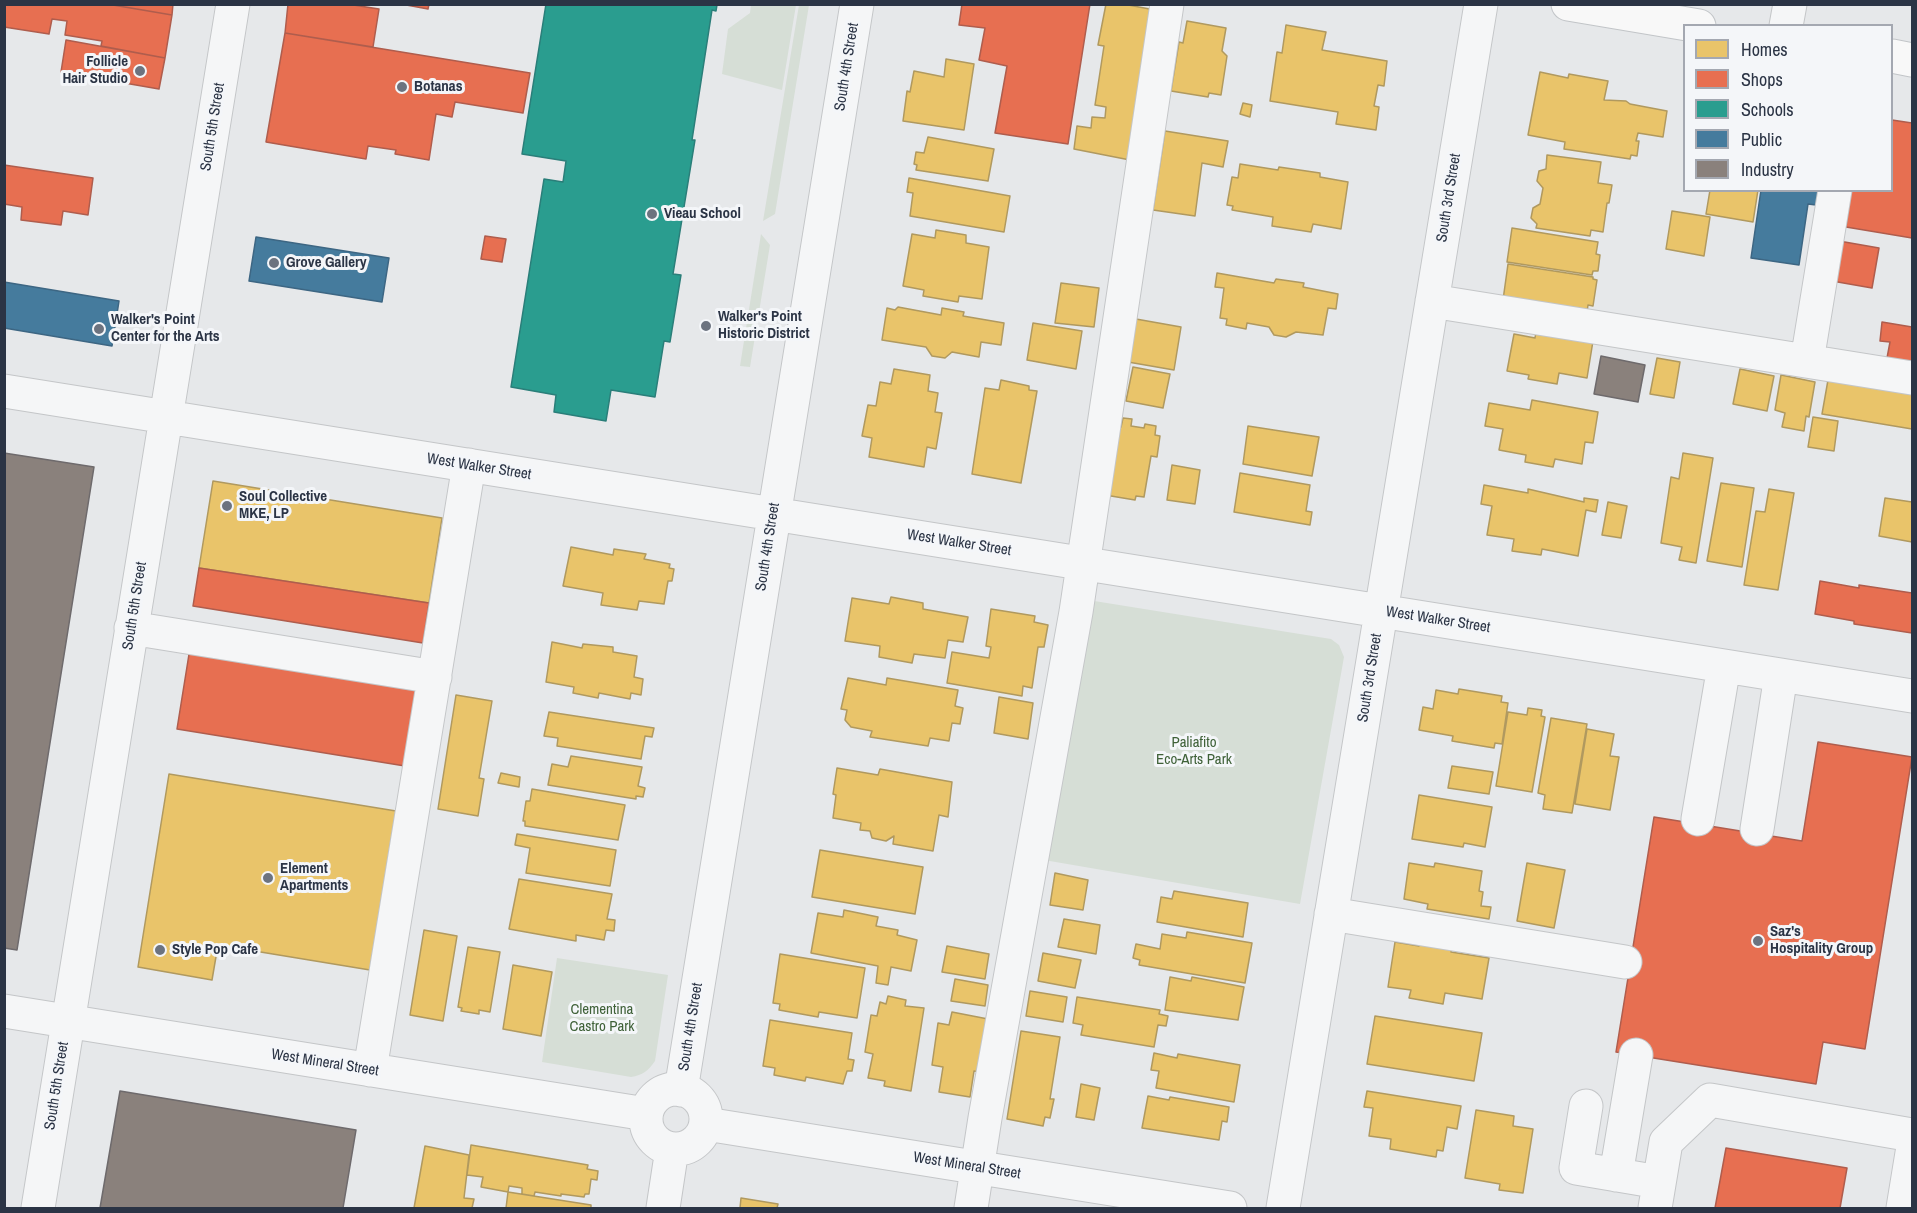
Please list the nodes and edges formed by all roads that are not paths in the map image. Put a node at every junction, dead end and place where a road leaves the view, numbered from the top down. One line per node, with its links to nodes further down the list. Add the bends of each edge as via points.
1 (233, 4): 16 (street, South 5th Street)
2 (857, 4): 18 (street, South 4th Street)
3 (1167, 4): 19 (street)
4 (1481, 4): 12 (street, South 3rd Street)
5 (1568, 4): 7 (main road)
6 (1790, 4): 8 (street)
7 (1687, 24)
8 (1786, 24)
9 (1893, 56): 10 (main road)
10 (1912, 60)
11 (1835, 192): 13 (street)
12 (1432, 301): 13 (street); 20 (street, South 3rd Street)
13 (1807, 361): 14 (street)
14 (1912, 378)
15 (4, 391): 16 (street, West Walker Street)
16 (166, 417): 17 (street, West Walker Street); 21 (street, South 5th Street)
17 (470, 465): 18 (street, West Walker Street); 24 (street)
18 (773, 513): 19 (street, West Walker Street); 34 (street, South 4th Street)
19 (1084, 563): 20 (street, West Walker Street); 41 (street)
20 (1381, 611): 22 (street, West Walker Street); 28 (street, South 3rd Street)
21 (131, 628): 24 (street); 31 (street, South 5th Street)
22 (1724, 666): 23 (street, West Walker Street); 26 (street)
23 (1781, 675): 25 (street, West Walker Street); 27 (street)
24 (435, 677): 33 (street)
25 (1912, 696)
26 (1698, 819)
27 (1757, 829)
28 (1331, 914): 29 (street); 48 (street, South 3rd Street)
29 (1625, 963)
30 (4, 1011): 31 (street, West Mineral Street)
31 (68, 1021): 33 (street, West Mineral Street); 44 (street, South 5th Street)
32 (1636, 1055): 42 (street)
33 (370, 1070): 36 (street, West Mineral Street)
34 (681, 1090): 36 (street, via 663,1092 649,1105); 37 (street, via 698,1099)
35 (1586, 1106): 42 (street, via 1576,1168)
36 (646, 1114): 39 (street, via 649,1134 655,1142)
37 (706, 1124): 39 (street, via 691,1146); 41 (street, West Mineral Street)
38 (1912, 1135): 43 (street, via 1710,1100 1666,1142)
39 (672, 1149): 45 (street)
40 (1912, 1153): 49 (street)
41 (978, 1168): 46 (street); 47 (street, West Mineral Street)
42 (1616, 1175): 43 (street)
43 (1657, 1195)
44 (38, 1209)
45 (663, 1209)
46 (971, 1209)
47 (1230, 1209)
48 (1283, 1209)
49 (1903, 1209)

